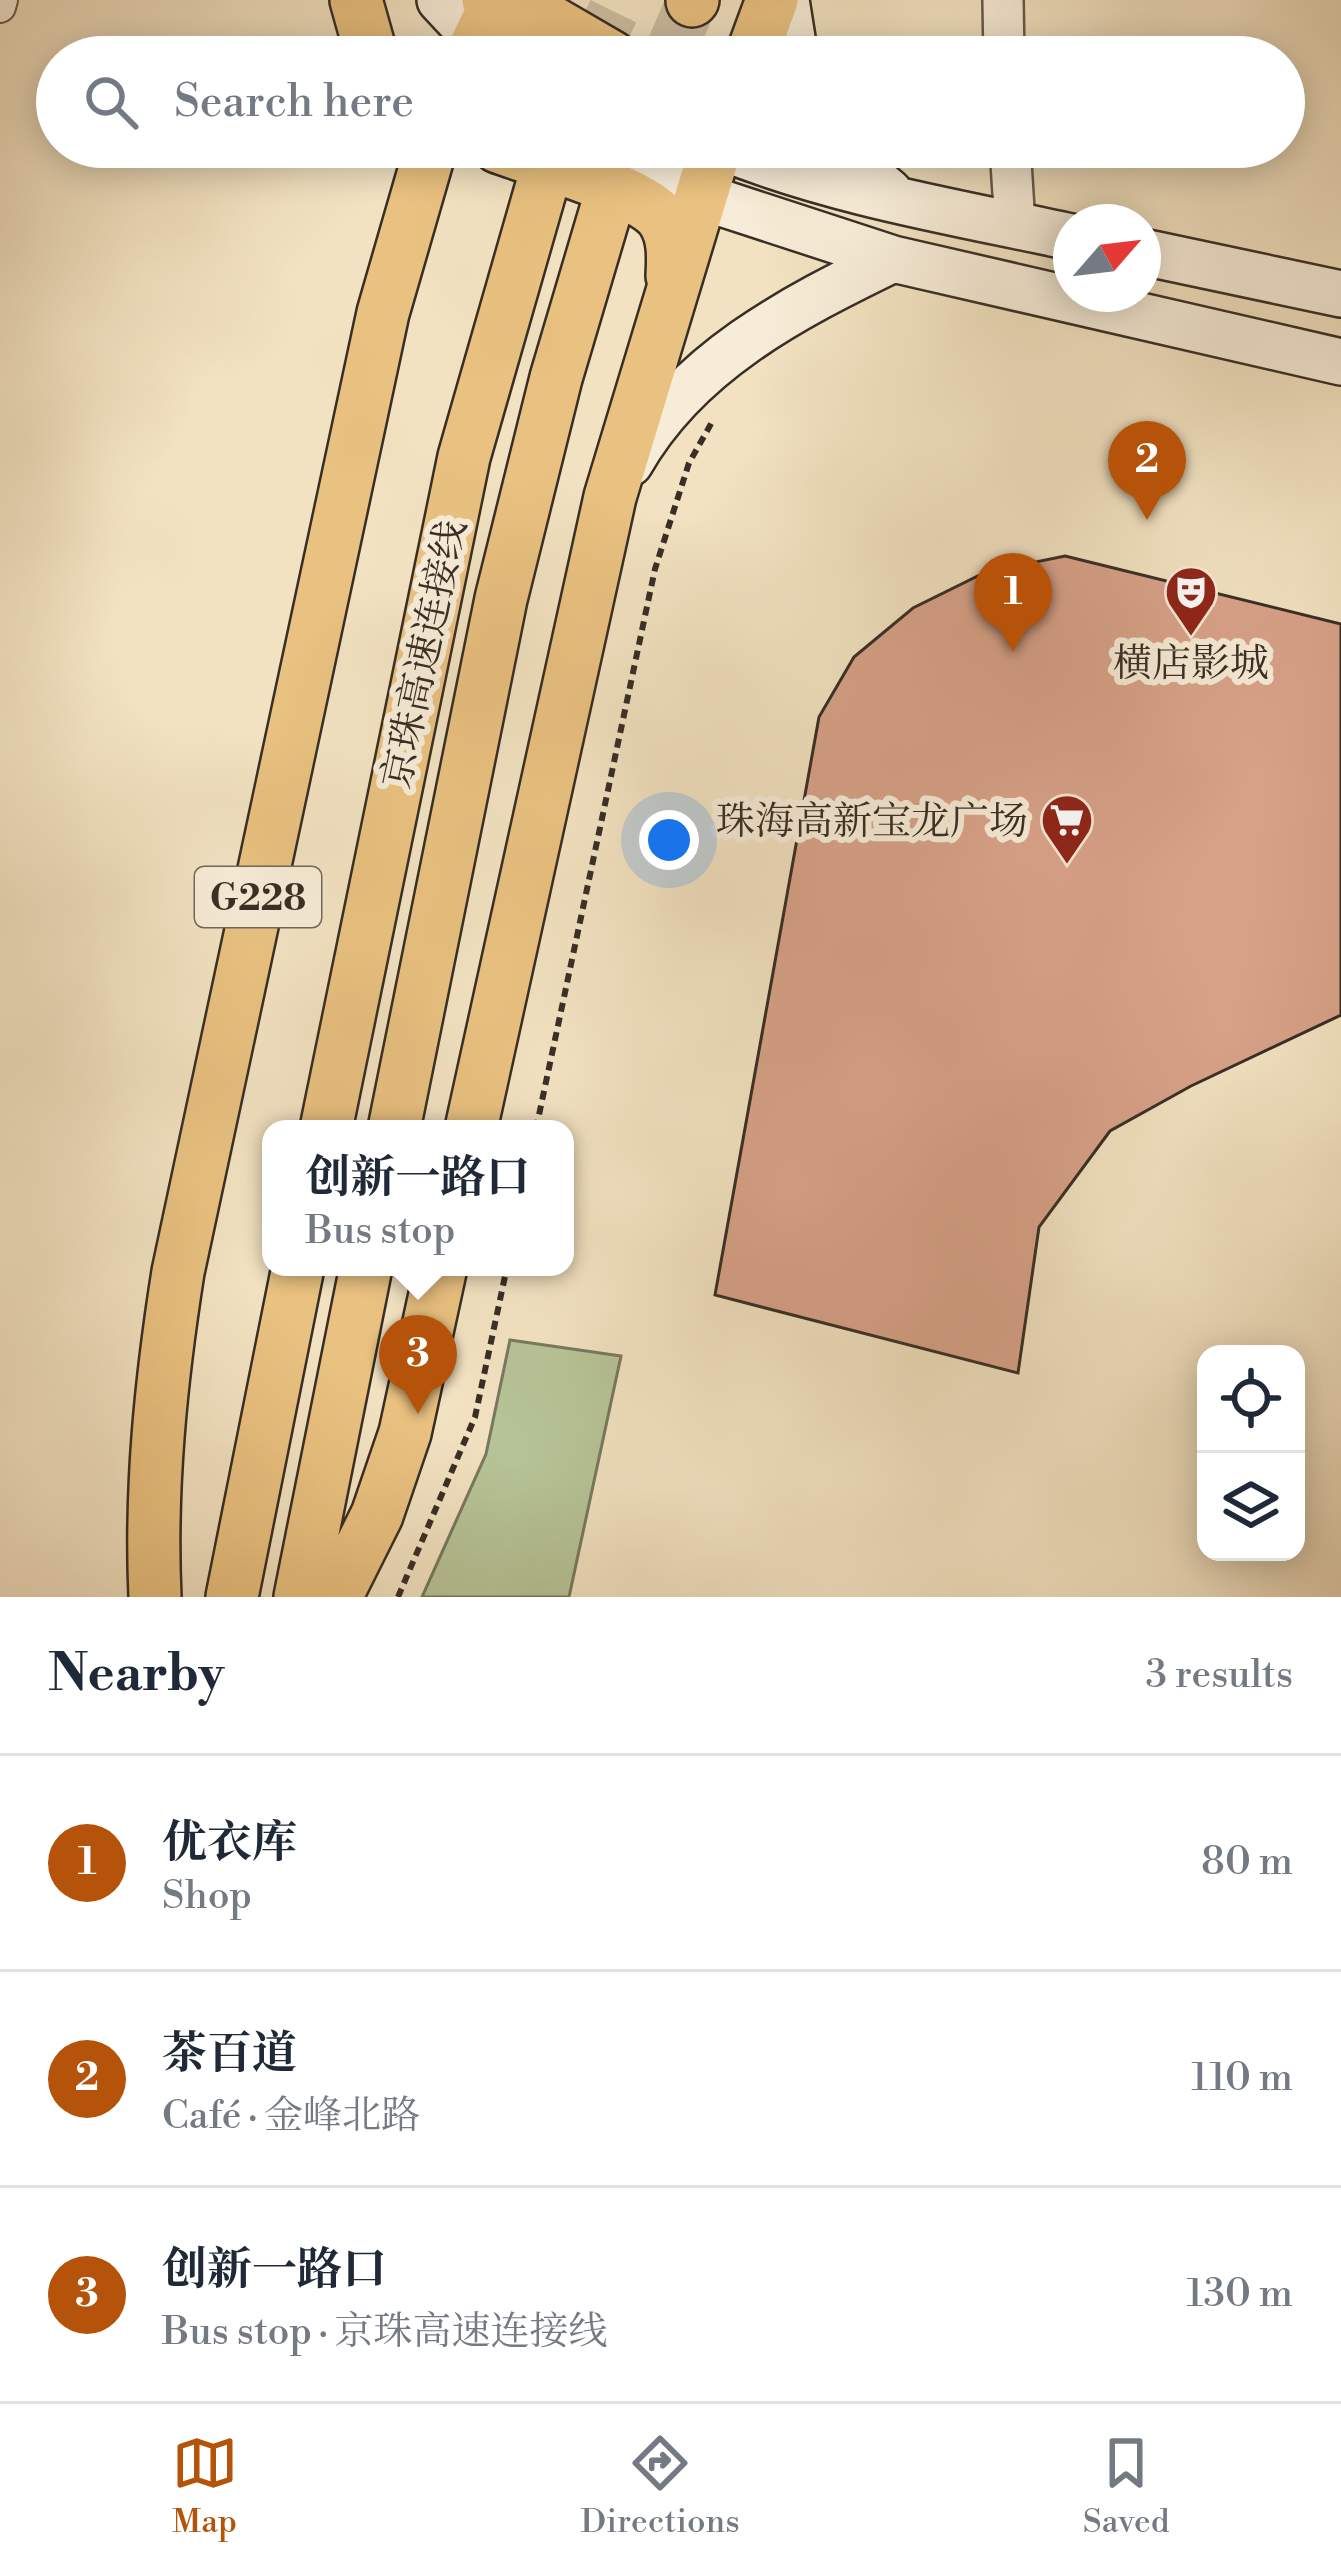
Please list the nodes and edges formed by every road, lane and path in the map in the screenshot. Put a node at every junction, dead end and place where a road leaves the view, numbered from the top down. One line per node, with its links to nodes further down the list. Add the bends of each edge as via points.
1 (356, 0): 7 (highway)
2 (440, 0): 6 (main road)
3 (772, 0): 9 (highway)
4 (786, 0): 10 (main road)
5 (1003, 0): 11 (street)
6 (493, 23): 8 (highway, via 545,18)
7 (366, 36)
8 (576, 36)
9 (759, 36)
10 (792, 36)
11 (1004, 36)
12 (554, 168): 27 (highway, via 645,202 673,248)
13 (646, 168): 20 (main road)
14 (711, 168): 20 (highway)
15 (782, 168): 21 (main road)
16 (861, 168): 21 (main road)
17 (1011, 168): 23 (street)
18 (415, 169): 40 (highway, G228, via 178,1272 155,1459)
19 (542, 185): 32 (highway, 京珠高速连接线, via 464,457)
20 (700, 196): 26 (main road); 27 (highway)
21 (900, 201): 23 (main road)
22 (607, 206): 33 (highway, 京珠高速连接线, via 501,598)
23 (1015, 225): 24 (main road)
24 (1053, 233)
25 (1161, 256): 28 (main road)
26 (893, 259): 29 (main road); 31 (main road, via 788,311 695,382 665,410)
27 (671, 289): 31 (highway)
28 (1341, 294)
29 (1341, 362)
30 (720, 409): 35 (path, via 689,463 655,569)
31 (610, 497): 34 (highway)
32 (328, 1120)
33 (396, 1120)
34 (474, 1120)
35 (538, 1120)
36 (296, 1276): 41 (highway)
37 (364, 1276): 42 (highway)
38 (439, 1276): 43 (highway, via 405,1433)
39 (505, 1276): 44 (path, via 476,1418)
40 (155, 1597)
41 (232, 1597)
42 (300, 1597)
43 (336, 1597)
44 (398, 1597)

